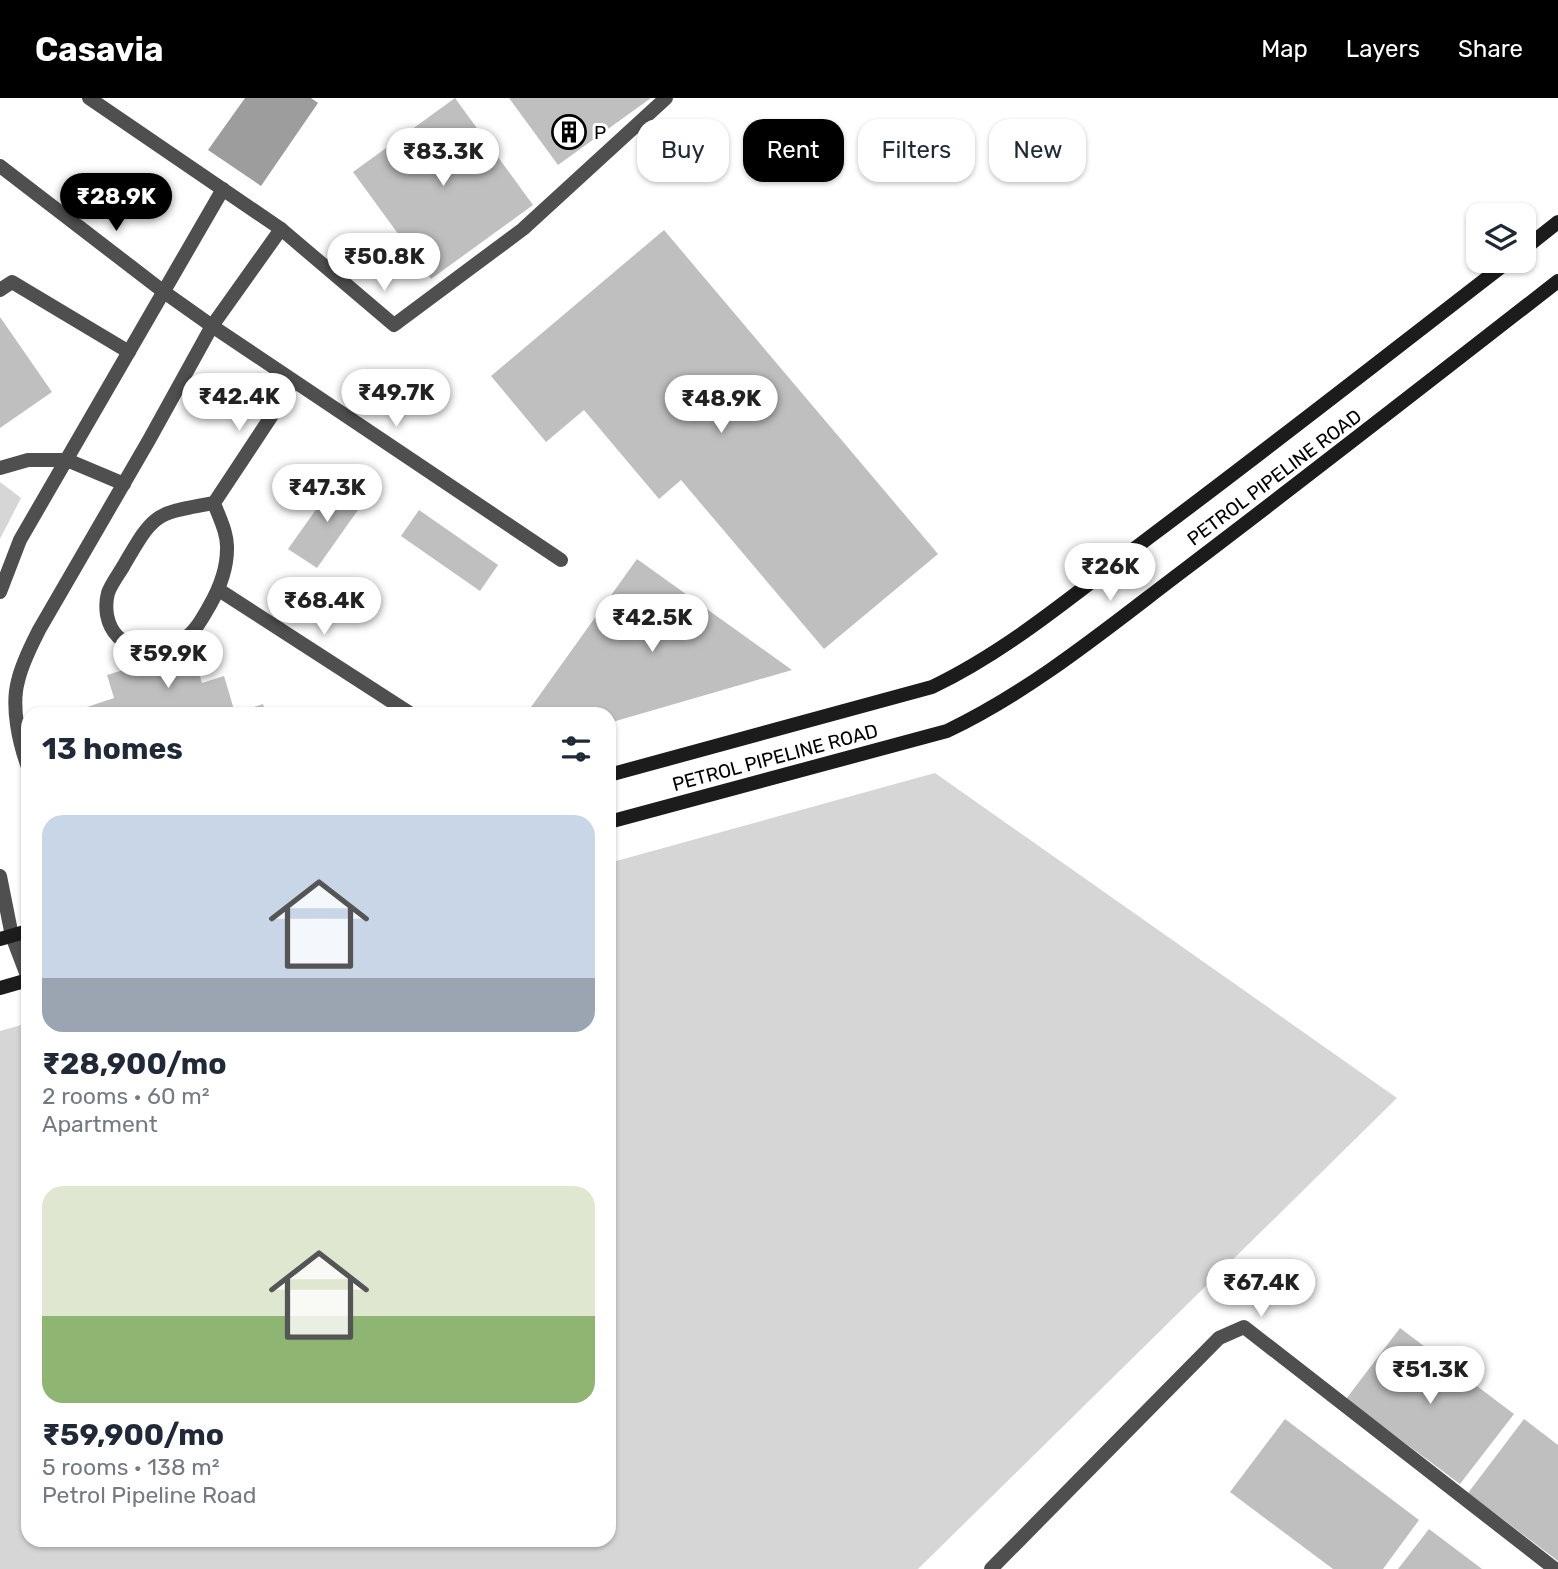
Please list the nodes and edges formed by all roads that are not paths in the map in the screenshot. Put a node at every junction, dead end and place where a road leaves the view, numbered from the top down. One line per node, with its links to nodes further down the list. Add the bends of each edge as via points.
1 (89, 98): 4 (street)
2 (666, 98): 6 (street, via 523,229 394,325)
3 (0, 166): 11 (street)
4 (223, 189): 6 (street); 11 (street)
5 (1558, 222): 7 (main road)
6 (281, 229): 12 (street)
7 (1536, 239)
8 (1494, 273): 24 (main road, PETROL PIPELINE ROAD, via 1266,450 964,671 932,687)
9 (1558, 281): 25 (main road, PETROL PIPELINE ROAD, via 1072,654 988,711 947,730)
10 (0, 290): 13 (street, via 12,282)
11 (164, 292): 12 (street); 13 (street)
12 (212, 326): 14 (street); 17 (street)
13 (129, 352): 15 (street)
14 (293, 382): 18 (street); 19 (street)
15 (67, 460): 16 (street, via 27,460); 17 (street); 21 (street, via 20,540)
16 (0, 468)
17 (124, 484): 23 (street, via 39,630 17,682)
18 (214, 503): 20 (street, via 228,548); 20 (street, via 161,515 145,528 108,593 109,623 128,645 166,647 198,626)
19 (561, 559)
20 (219, 590): 22 (street)
21 (0, 592)
22 (400, 707)
23 (21, 738)
24 (616, 773)
25 (616, 820)
26 (0, 876): 27 (street)
27 (6, 938): 28 (street)
28 (21, 966)
29 (21, 981): 30 (main road)
30 (0, 988)
31 (991, 1569): 32 (street, via 1219,1338 1244,1327)
32 (1555, 1569)

